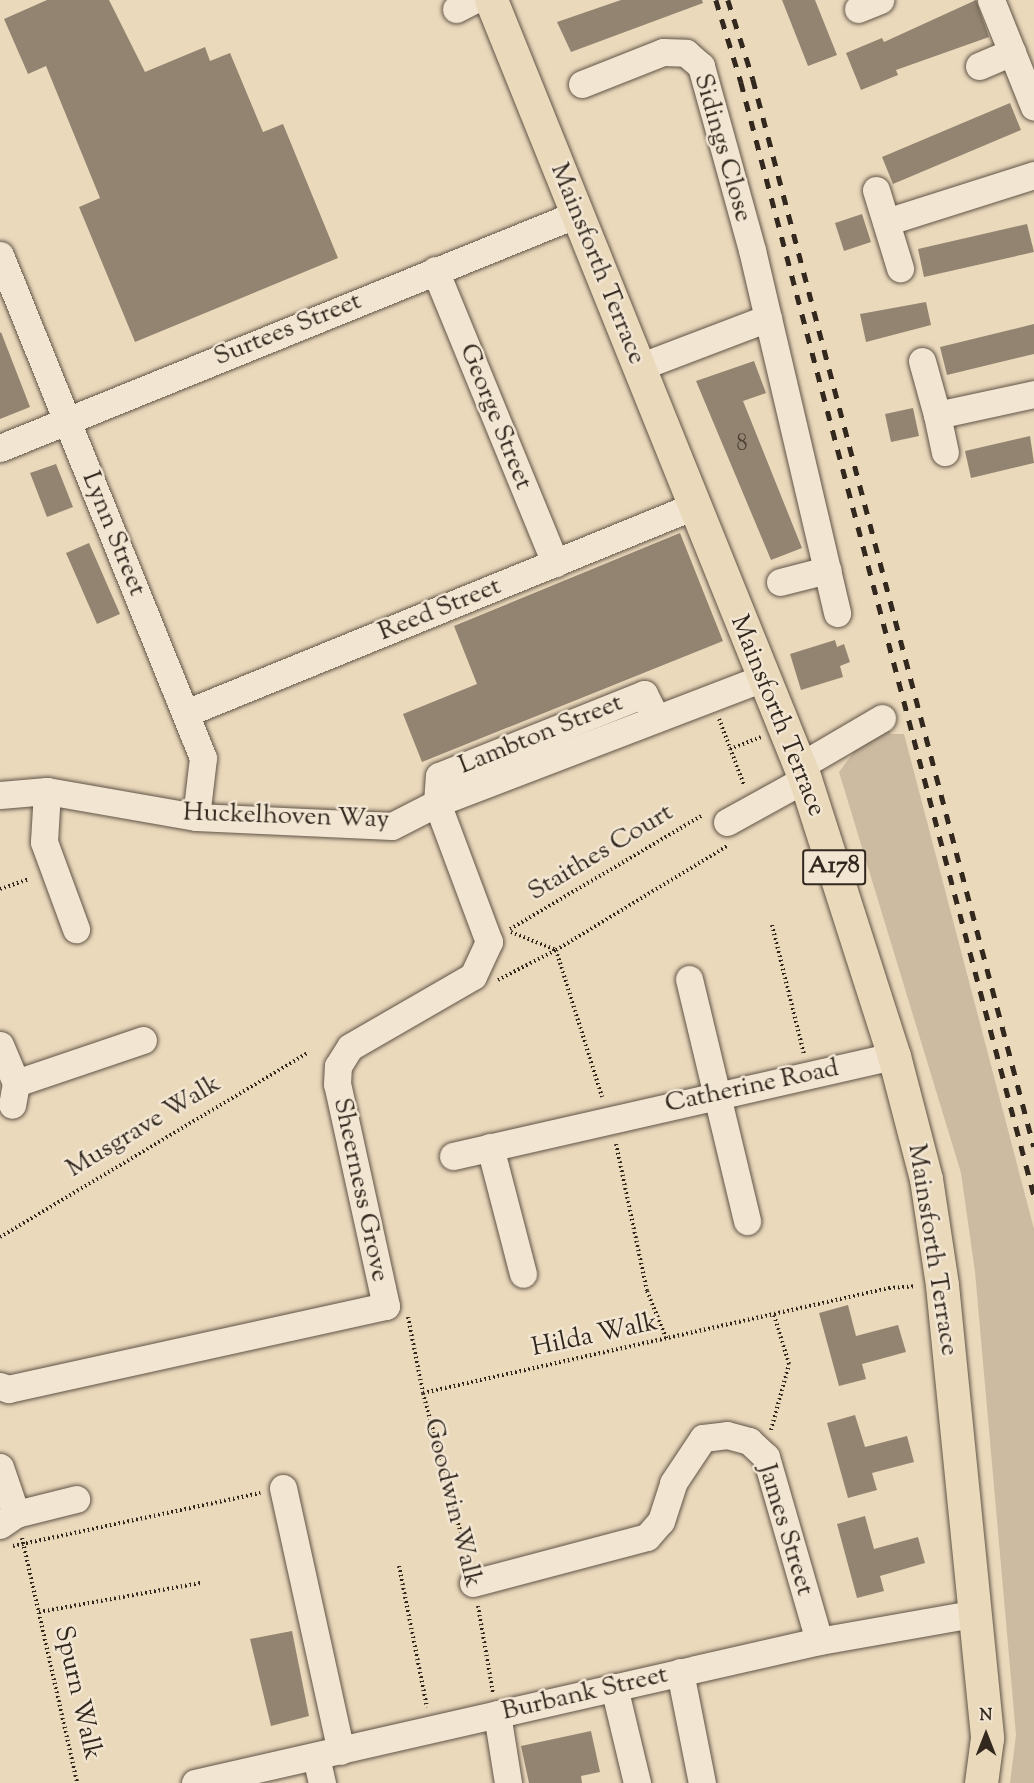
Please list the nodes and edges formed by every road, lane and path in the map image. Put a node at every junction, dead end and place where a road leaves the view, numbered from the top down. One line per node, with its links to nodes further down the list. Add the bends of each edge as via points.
1 (491, 0): 9 (main road, Mainsforth Terrace / A178)
2 (991, 0): 3 (street)
3 (1012, 52): 4 (street); 6 (street)
4 (979, 66)
5 (582, 84): 14 (street, Sidings Close, via 663,52 686,53 701,66)
6 (1034, 107)
7 (1034, 175): 10 (street)
8 (876, 190): 10 (street)
9 (577, 214): 13 (street, Surtees Street); 16 (main road, Mainsforth Terrace / A178)
10 (886, 222): 12 (street)
11 (0, 255): 19 (street, Lynn Street)
12 (900, 268)
13 (435, 270): 19 (street, Surtees Street); 23 (street, George Street)
14 (768, 318): 16 (street); 24 (street, Sidings Close)
15 (922, 361): 18 (street)
16 (639, 367): 22 (main road, Mainsforth Terrace / A178)
17 (1034, 394): 18 (street)
18 (937, 415): 21 (street)
19 (66, 421): 20 (street, Surtees Street); 29 (street, Lynn Street)
20 (0, 448)
21 (945, 452)
22 (694, 506): 23 (street, Reed Street); 27 (main road, Mainsforth Terrace / A178)
23 (555, 563): 29 (street, Reed Street)
24 (827, 570): 25 (street); 26 (street, Sidings Close)
25 (780, 582)
26 (837, 614)
27 (762, 678): 33 (main road, Mainsforth Terrace / A178); 37 (street, Huckelhoven Way)
28 (715, 708): 32 (path)
29 (186, 712): 38 (street, Lynn Street, via 203,758)
30 (882, 718): 33 (street)
31 (772, 733): 32 (path)
32 (730, 749): 35 (path)
33 (803, 772): 39 (street); 49 (main road, Mainsforth Terrace / A178)
34 (47, 791): 36 (street, Huckelhoven Way); 38 (street, Huckelhoven Way); 43 (street, via 44,842)
35 (748, 794)
36 (0, 795)
37 (437, 803): 38 (street, Huckelhoven Way, via 392,826); 44 (street)
38 (196, 817)
39 (731, 831): 44 (path, Staithes Court, via 717,807); 45 (path, via 556,950 481,990)
40 (29, 879): 41 (path)
41 (0, 889)
42 (772, 924): 51 (path)
43 (76, 929)
44 (489, 942): 45 (street)
45 (473, 976): 59 (street, Sheerness Grove, via 350,1047 338,1066 337,1084)
46 (689, 979): 52 (street)
47 (143, 1040): 50 (street)
48 (309, 1052): 56 (path, Musgrave Walk)
49 (894, 1056): 51 (street, Catherine Road); 73 (main road, Mainsforth Terrace / A178, via 926,1179 942,1285)
50 (9, 1075)
51 (809, 1075): 52 (street, Catherine Road)
52 (717, 1095): 53 (street, Catherine Road); 55 (street)
53 (490, 1147): 54 (street, Catherine Road); 57 (street)
54 (453, 1156)
55 (747, 1221)
56 (0, 1237)
57 (523, 1274)
58 (918, 1286): 60 (path, Hilda Walk, via 890,1288)
59 (386, 1306): 61 (street, Sheerness Grove, via 8,1389); 62 (path, Goodwin Walk, via 408,1316)
60 (774, 1315): 62 (path, Hilda Walk); 63 (path, via 789,1364)
61 (0, 1386)
62 (423, 1393): 71 (path, Goodwin Walk)
63 (766, 1457): 71 (street, James Street, via 749,1441 727,1435 703,1438 673,1483 661,1521 647,1537); 74 (street, James Street)
64 (0, 1467): 67 (street)
65 (283, 1488): 68 (path); 79 (street)
66 (76, 1500): 67 (street)
67 (8, 1529): 68 (path, Spurn Walk); 68 (path)
68 (24, 1546): 72 (path, Spurn Walk)
69 (399, 1566): 77 (path)
70 (200, 1582): 72 (path, Spurn Walk)
71 (473, 1582): 78 (path, Goodwin Walk)
72 (39, 1612): 80 (path, Spurn Walk)
73 (977, 1614): 74 (street, Burbank Street); 86 (main road, Mainsforth Terrace / A178, via 987,1738)
74 (819, 1641): 75 (street, Burbank Street)
75 (680, 1672): 76 (street, Burbank Street); 85 (street)
76 (614, 1687): 78 (street, Burbank Street); 84 (street)
77 (428, 1711)
78 (497, 1714): 79 (street, Burbank Street); 83 (street)
79 (329, 1754): 81 (street, Burbank Street); 82 (street)
80 (77, 1783)
81 (195, 1783)
82 (322, 1783)
83 (508, 1783)
84 (637, 1783)
85 (702, 1783)
86 (981, 1783)

